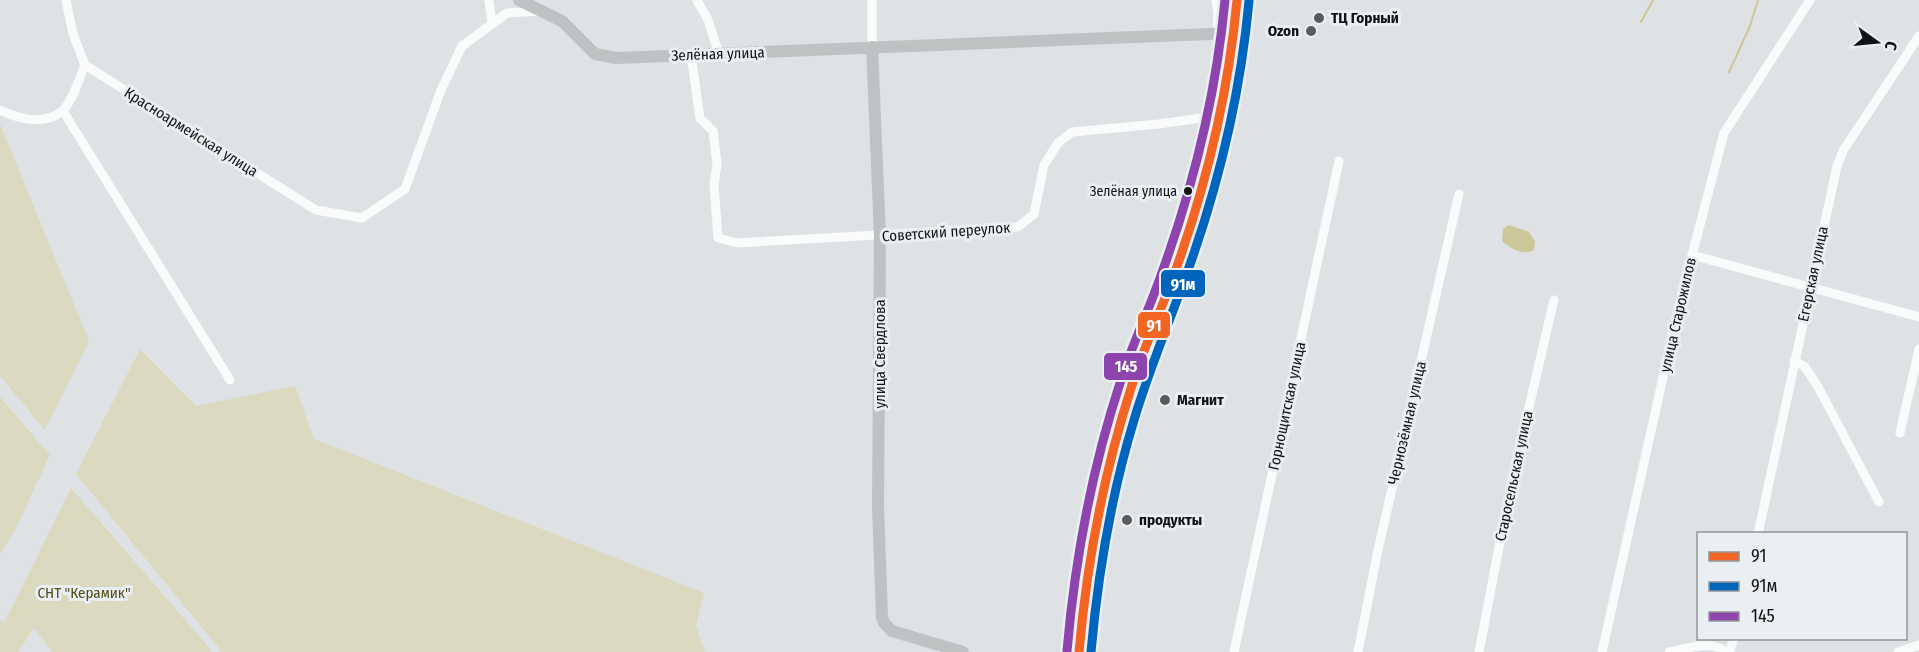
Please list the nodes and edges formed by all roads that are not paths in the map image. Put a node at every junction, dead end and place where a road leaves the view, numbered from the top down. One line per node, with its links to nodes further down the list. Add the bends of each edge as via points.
1 (66, 0): 17 (street)
2 (489, 0): 10 (street)
3 (519, 0): 9 (street, Зелёная улица)
4 (697, 0): 15 (street)
5 (872, 0): 14 (street, улица Свердлова)
6 (1216, 0): 12 (street)
7 (1236, 0): 11 (main road)
8 (1810, 0): 24 (street, улица Старожилов, via 1724,133)
9 (540, 11): 10 (street, via 507,13); 16 (street, Зелёная улица, via 562,21 595,54 616,58)
10 (492, 24): 17 (street, Красноармейская улица, via 462,46 441,90 405,189 362,218 316,210)
11 (1234, 33): 12 (street, Зелёная улица); 20 (main road)
12 (1217, 34): 14 (street, Зелёная улица)
13 (1919, 36): 25 (street, Егерская улица, via 1837,166)
14 (872, 47): 15 (street, Зелёная улица); 23 (street, улица Свердлова)
15 (719, 54): 16 (street, Зелёная улица)
16 (691, 55): 23 (street, Советский переулок, via 700,118 713,131 718,238 737,243)
17 (85, 65): 19 (street)
18 (0, 110): 19 (street, via 32,121)
19 (63, 111): 30 (street)
20 (1222, 115): 23 (street, Советский переулок, via 1072,132 1058,143 1044,165 1034,214 1018,227); 36 (main road, via 1188,230 1132,383 1102,489)
21 (1339, 161): 37 (street, Горнощитская улица)
22 (1459, 194): 38 (street, Чернозёмная улица)
23 (880, 236): 35 (street, улица Свердлова, via 878,506 882,618 892,631)
24 (1692, 255): 25 (street); 40 (street, улица Старожилов)
25 (1810, 288): 27 (street); 29 (street, Егерская улица)
26 (1554, 300): 39 (street, Старосельская улица, via 1510,484)
27 (1919, 317)
28 (1919, 349): 31 (street)
29 (1794, 360): 32 (street, via 1805,367 1817,385); 33 (street, Егерская улица)
30 (230, 380)
31 (1900, 434)
32 (1879, 502)
33 (1758, 532)
34 (1919, 645): 43 (street)
35 (963, 652)
36 (1079, 652)
37 (1234, 652)
38 (1358, 652)
39 (1479, 652)
40 (1602, 652)
41 (1669, 652): 42 (street, via 1708,645)
42 (1728, 652)
43 (1898, 652)

